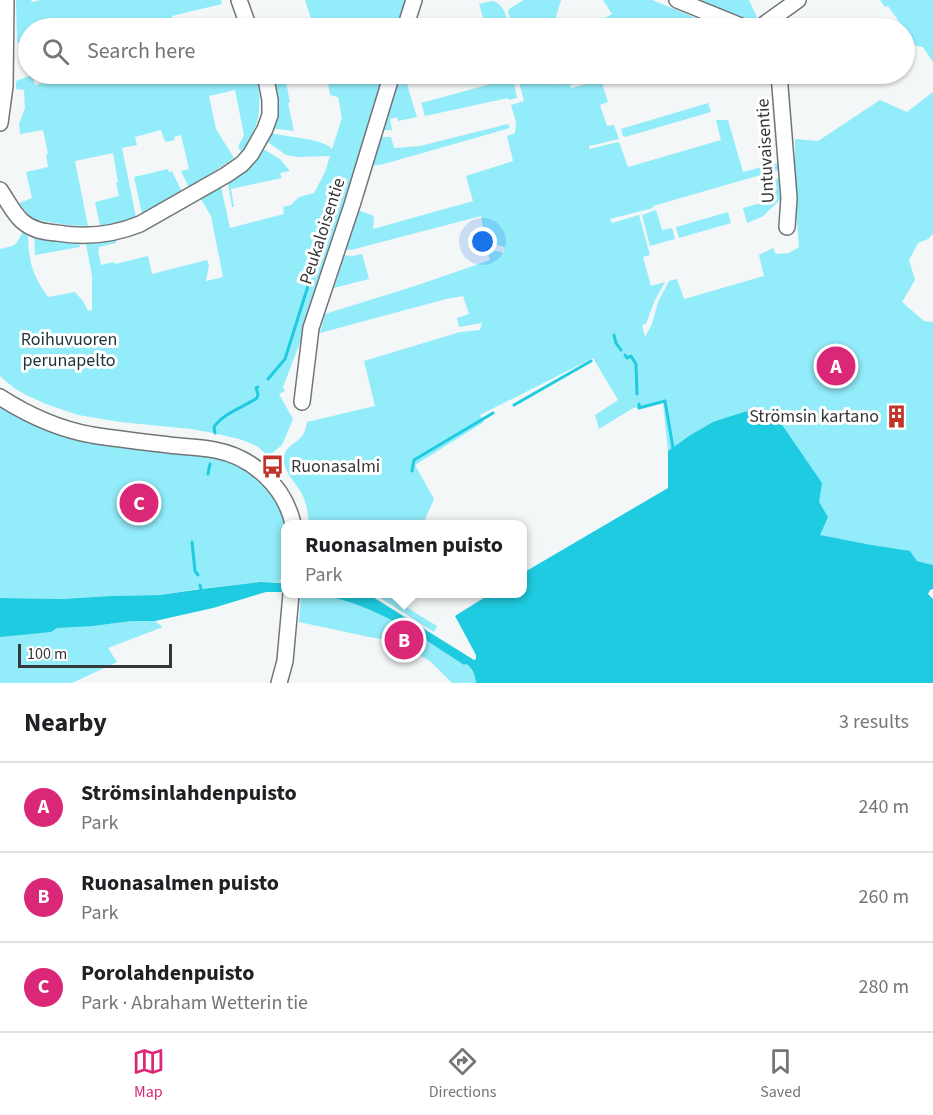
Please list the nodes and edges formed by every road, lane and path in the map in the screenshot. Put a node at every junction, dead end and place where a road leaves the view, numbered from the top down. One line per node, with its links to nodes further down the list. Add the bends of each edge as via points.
1 (6, 0): 13 (street, via 5,86)
2 (239, 0): 6 (street)
3 (414, 0): 7 (street)
4 (677, 0): 8 (street)
5 (798, 0): 9 (street)
6 (245, 18)
7 (408, 18)
8 (721, 18)
9 (773, 18)
10 (267, 84): 14 (street, via 270,115 242,164 126,230 82,236 30,228)
11 (389, 84): 17 (street, Peukaloisentie, via 311,328)
12 (780, 84): 15 (street, Untuvaisentie, via 789,198)
13 (0, 123)
14 (0, 190)
15 (787, 227)
16 (0, 397): 18 (street, via 47,422 77,431 229,454 267,477 280,493)
17 (302, 402)
18 (292, 520)
19 (291, 598): 20 (street)
20 (279, 683)

